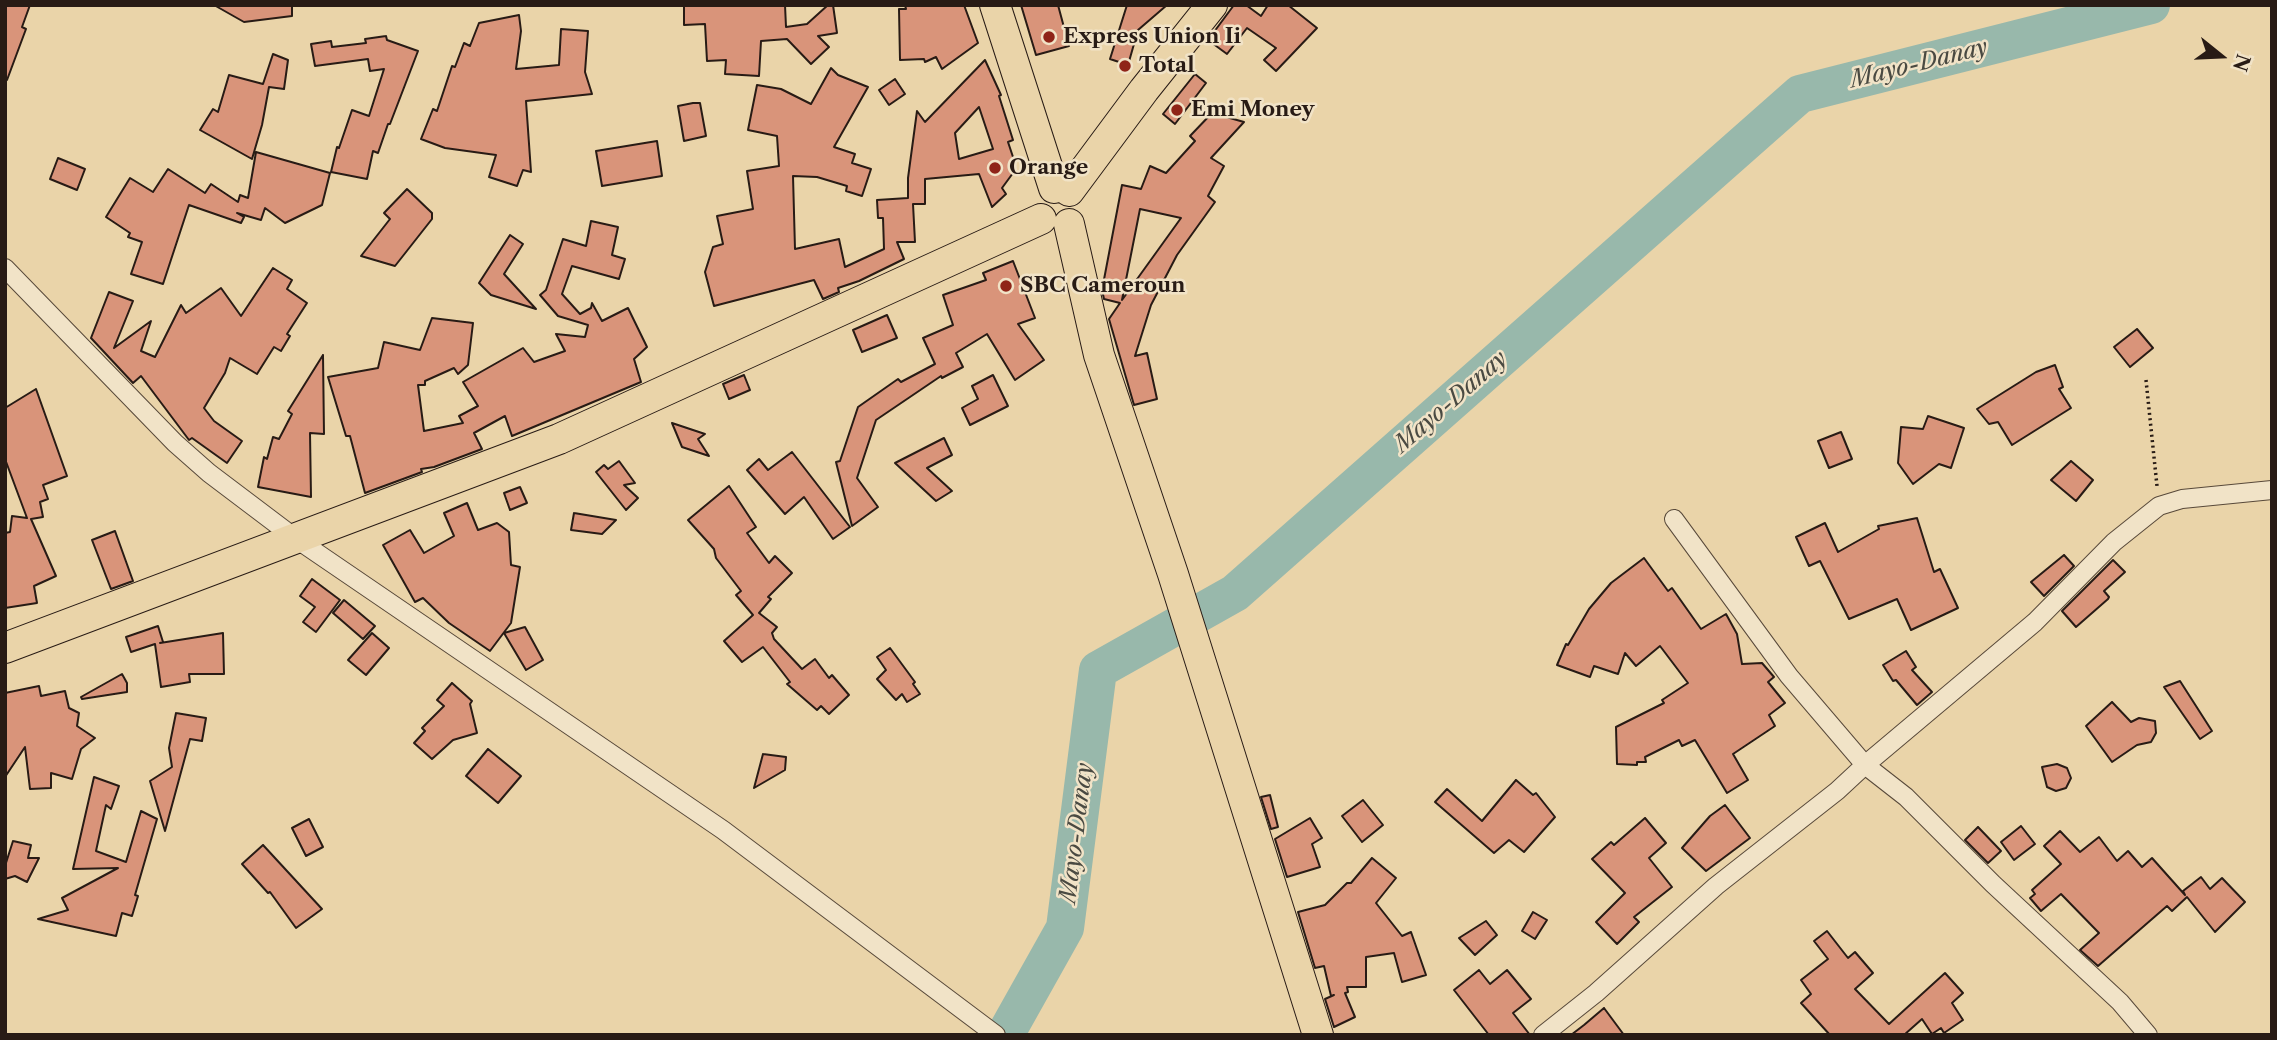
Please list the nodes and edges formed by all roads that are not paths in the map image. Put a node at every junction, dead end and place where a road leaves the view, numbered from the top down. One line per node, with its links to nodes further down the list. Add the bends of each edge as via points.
1 (995, 5): 3 (main road)
2 (1212, 5): 3 (main road)
3 (1061, 190): 4 (main road, via 1041,197 1038,212)
4 (1055, 222): 8 (main road, via 559,439); 12 (main road, via 1173,574)
5 (5, 268): 8 (street, via 175,443)
6 (2272, 490): 10 (street, via 2182,499 2159,506 2114,542 2035,622)
7 (1674, 519): 10 (street, via 1789,676)
8 (295, 538): 9 (main road); 11 (street, via 723,830)
9 (5, 648)
10 (1865, 765): 13 (street); 14 (street, via 1906,797 2120,1002)
11 (996, 1035)
12 (1318, 1035)
13 (1543, 1035)
14 (2148, 1035)

